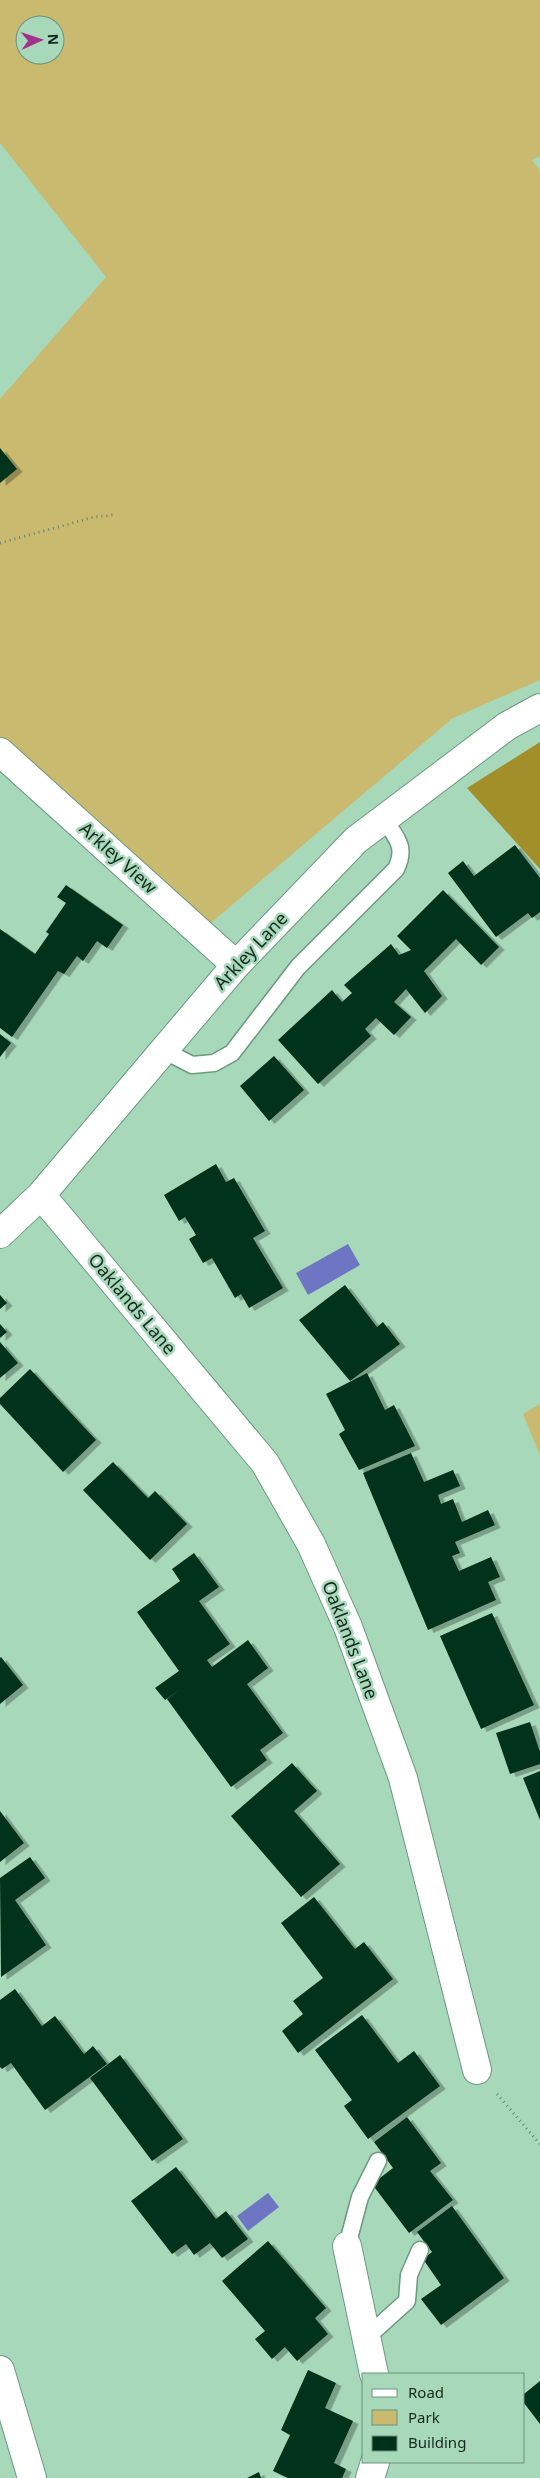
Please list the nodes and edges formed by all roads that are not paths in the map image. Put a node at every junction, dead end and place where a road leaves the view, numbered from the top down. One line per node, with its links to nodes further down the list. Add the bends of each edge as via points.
1 (540, 708): 3 (street, Arkley Lane, via 507,726)
2 (0, 752): 4 (street, Arkley View)
3 (384, 819): 4 (street, Arkley Lane, via 356,840); 5 (lane, via 399,843 402,857 396,868 298,967 232,1052 214,1063 192,1065)
4 (236, 965): 5 (street, Arkley Lane)
5 (163, 1050): 6 (street, Arkley Lane)
6 (41, 1195): 7 (street, Arkley Lane); 8 (street, Oaklands Lane, via 265,1463 312,1544 348,1627 403,1778)
7 (0, 1234)
8 (477, 2070)
9 (378, 2161): 10 (lane, via 360,2197)
10 (346, 2246): 12 (street)
11 (420, 2250): 12 (lane, via 409,2275 407,2301)
12 (366, 2338): 14 (street)
13 (0, 2370): 16 (street)
14 (374, 2373)
15 (375, 2463): 17 (street)
16 (32, 2478)
17 (370, 2478)

